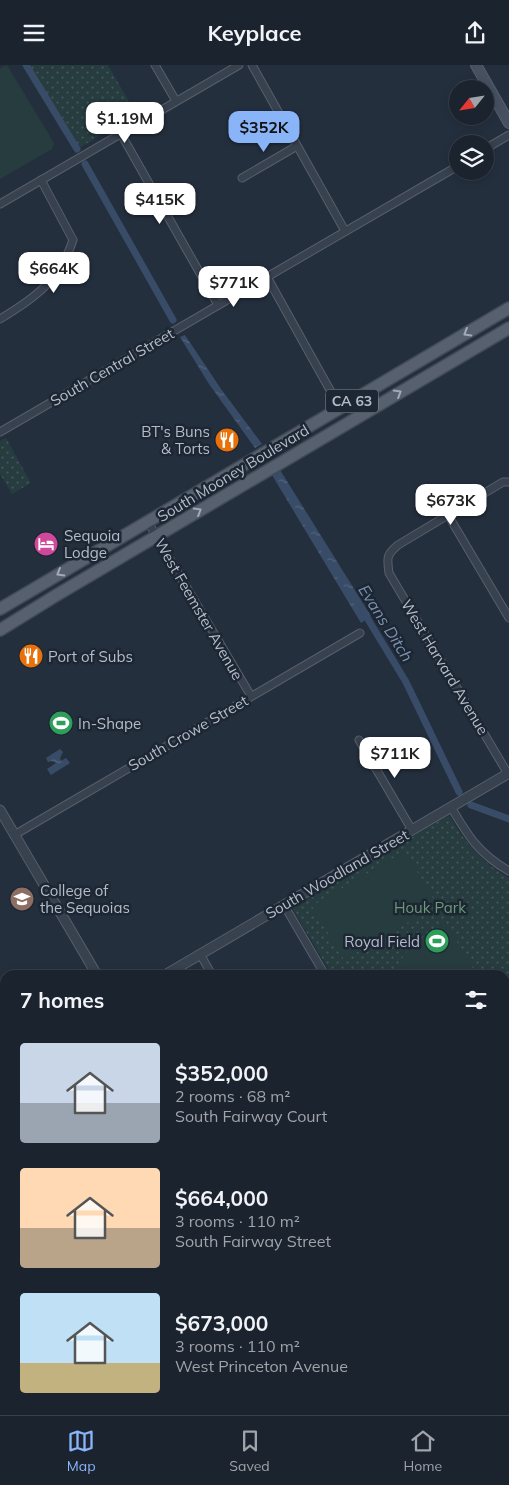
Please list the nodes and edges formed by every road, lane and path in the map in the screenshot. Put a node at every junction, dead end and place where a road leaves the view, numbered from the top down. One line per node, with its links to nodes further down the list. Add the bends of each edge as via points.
1 (155, 65): 5 (street)
2 (239, 65): 5 (street)
3 (252, 65): 10 (street)
4 (476, 65): 6 (main road)
5 (176, 101): 7 (street)
6 (509, 123)
7 (121, 134): 13 (street); 17 (street)
8 (509, 135): 9 (street)
9 (494, 144)
10 (297, 146): 12 (street); 15 (street)
11 (449, 171): 15 (street, South Central Street)
12 (242, 178)
13 (42, 180): 14 (street); 19 (street, via 74,240 46,287)
14 (0, 204)
15 (345, 231): 16 (street, South Central Street)
16 (267, 277): 17 (street, South Central Street); 22 (street)
17 (218, 305): 24 (street, South Central Street)
18 (509, 308): 21 (main road, South Mooney Boulevard / CA 63, one-way to 21)
19 (0, 319)
20 (509, 329): 23 (main road, South Mooney Boulevard / CA 63, one-way to 20)
21 (439, 350): 22 (main road, South Mooney Boulevard / CA 63); 23 (main road, via 414,372 355,408)
22 (340, 408): 26 (main road, via 342,414 338,420 290,448); 28 (main road, South Mooney Boulevard / CA 63)
23 (352, 420): 26 (main road, South Mooney Boulevard / CA 63)
24 (0, 432)
25 (509, 482): 27 (street, via 503,482)
26 (242, 485): 29 (main road, South Mooney Boulevard / CA 63, one-way to 26)
27 (448, 515): 31 (street); 36 (street, West Harvard Avenue, via 391,551 387,559 389,573)
28 (148, 522): 29 (street, West Feemster Avenue); 30 (main road, South Mooney Boulevard / CA 63, one-way to 30)
29 (156, 536): 32 (main road, South Mooney Boulevard / CA 63); 34 (street, West Feemster Avenue)
30 (0, 609)
31 (509, 618)
32 (0, 630)
33 (360, 633): 34 (street, South Crowe Street)
34 (251, 697): 40 (street, South Crowe Street)
35 (359, 741): 39 (street)
36 (509, 773): 37 (street, South Woodland Street)
37 (451, 807): 39 (street, South Woodland Street); 41 (street, via 476,846)
38 (0, 810): 40 (street)
39 (412, 829): 42 (street, South Woodland Street)
40 (16, 834): 44 (street)
41 (509, 871)
42 (284, 905): 43 (street, South Woodland Street); 47 (street)
43 (200, 955): 45 (street, South Woodland Street); 46 (street)
44 (94, 970)
45 (174, 970)
46 (209, 970)
47 (322, 970)

